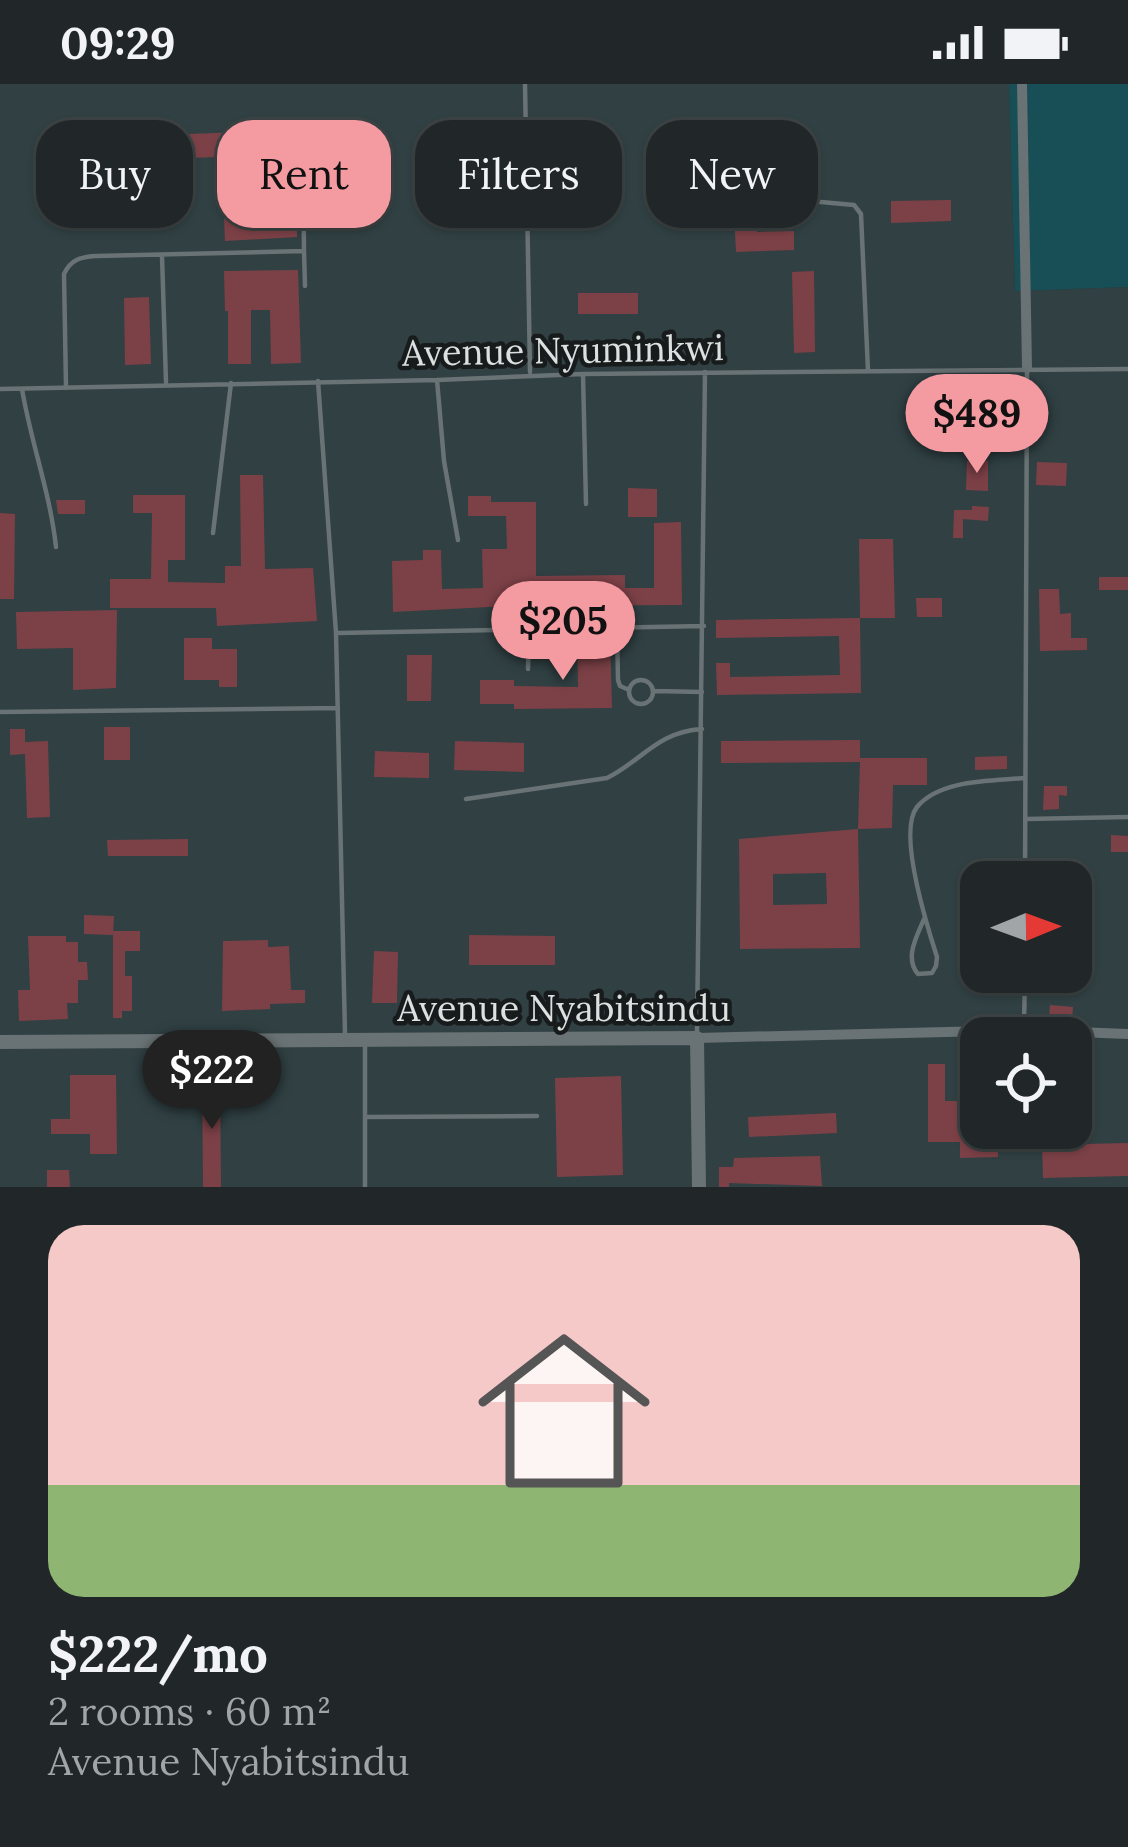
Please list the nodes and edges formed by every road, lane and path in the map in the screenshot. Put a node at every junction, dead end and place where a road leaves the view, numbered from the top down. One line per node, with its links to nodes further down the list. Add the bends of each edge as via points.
1 (525, 84): 13 (lane)
2 (1022, 84): 8 (street)
3 (818, 202): 11 (lane, via 854,205 861,214)
4 (304, 228): 5 (lane)
5 (304, 250): 6 (lane); 7 (lane)
6 (162, 256): 17 (lane); 18 (lane, via 69,264)
7 (305, 286)
8 (1027, 368): 9 (lane, Avenue Nyuminkwi); 11 (lane, Avenue Nyuminkwi); 36 (lane)
9 (1128, 369)
10 (705, 372): 11 (lane, Avenue Nyuminkwi); 12 (lane, Avenue Nyuminkwi); 25 (lane)
11 (868, 372)
12 (584, 374): 13 (lane, Avenue Nyuminkwi); 21 (lane)
13 (530, 375): 14 (lane, Avenue Nyuminkwi)
14 (436, 380): 15 (lane, Avenue Nyuminkwi); 23 (lane)
15 (318, 381): 16 (lane, Avenue Nyuminkwi); 28 (lane)
16 (231, 383): 17 (lane, Avenue Nyuminkwi); 22 (lane)
17 (166, 384): 18 (lane, Avenue Nyuminkwi)
18 (66, 388): 20 (lane, Avenue Nyuminkwi)
19 (0, 389): 20 (lane, Avenue Nyuminkwi)
20 (22, 389): 24 (lane)
21 (586, 504)
22 (213, 533)
23 (458, 540)
24 (56, 547)
25 (704, 626): 26 (lane); 32 (lane)
26 (617, 628): 27 (lane); 30 (lane, via 618,680)
27 (529, 630): 28 (lane); 29 (lane)
28 (336, 633): 33 (lane)
29 (528, 670)
30 (629, 690): 31 (lane, via 645,680); 31 (lane, via 641,704)
31 (654, 691): 32 (lane)
32 (703, 692): 35 (lane)
33 (338, 708): 34 (lane); 46 (lane)
34 (0, 712)
35 (702, 729): 37 (lane, via 661,740 607,778); 45 (lane)
36 (1025, 778): 39 (lane); 41 (lane, via 956,786 917,807 911,832)
37 (466, 799)
38 (1128, 817): 39 (lane)
39 (1025, 819): 40 (lane)
40 (1025, 861)
41 (924, 919): 41 (lane, via 937,957 932,973 919,974 912,955)
42 (960, 1032): 45 (street, Avenue Nyabitsindu)
43 (1092, 1033): 44 (street, Avenue Nyabitsindu)
44 (1128, 1034)
45 (698, 1038): 47 (street, Avenue Nyabitsindu); 52 (street)
46 (345, 1039): 47 (street, Avenue Nyabitsindu); 48 (street, Avenue Nyabitsindu)
47 (364, 1039): 50 (lane)
48 (0, 1042)
49 (537, 1116): 50 (lane)
50 (364, 1117): 51 (lane)
51 (364, 1187)
52 (699, 1187)

